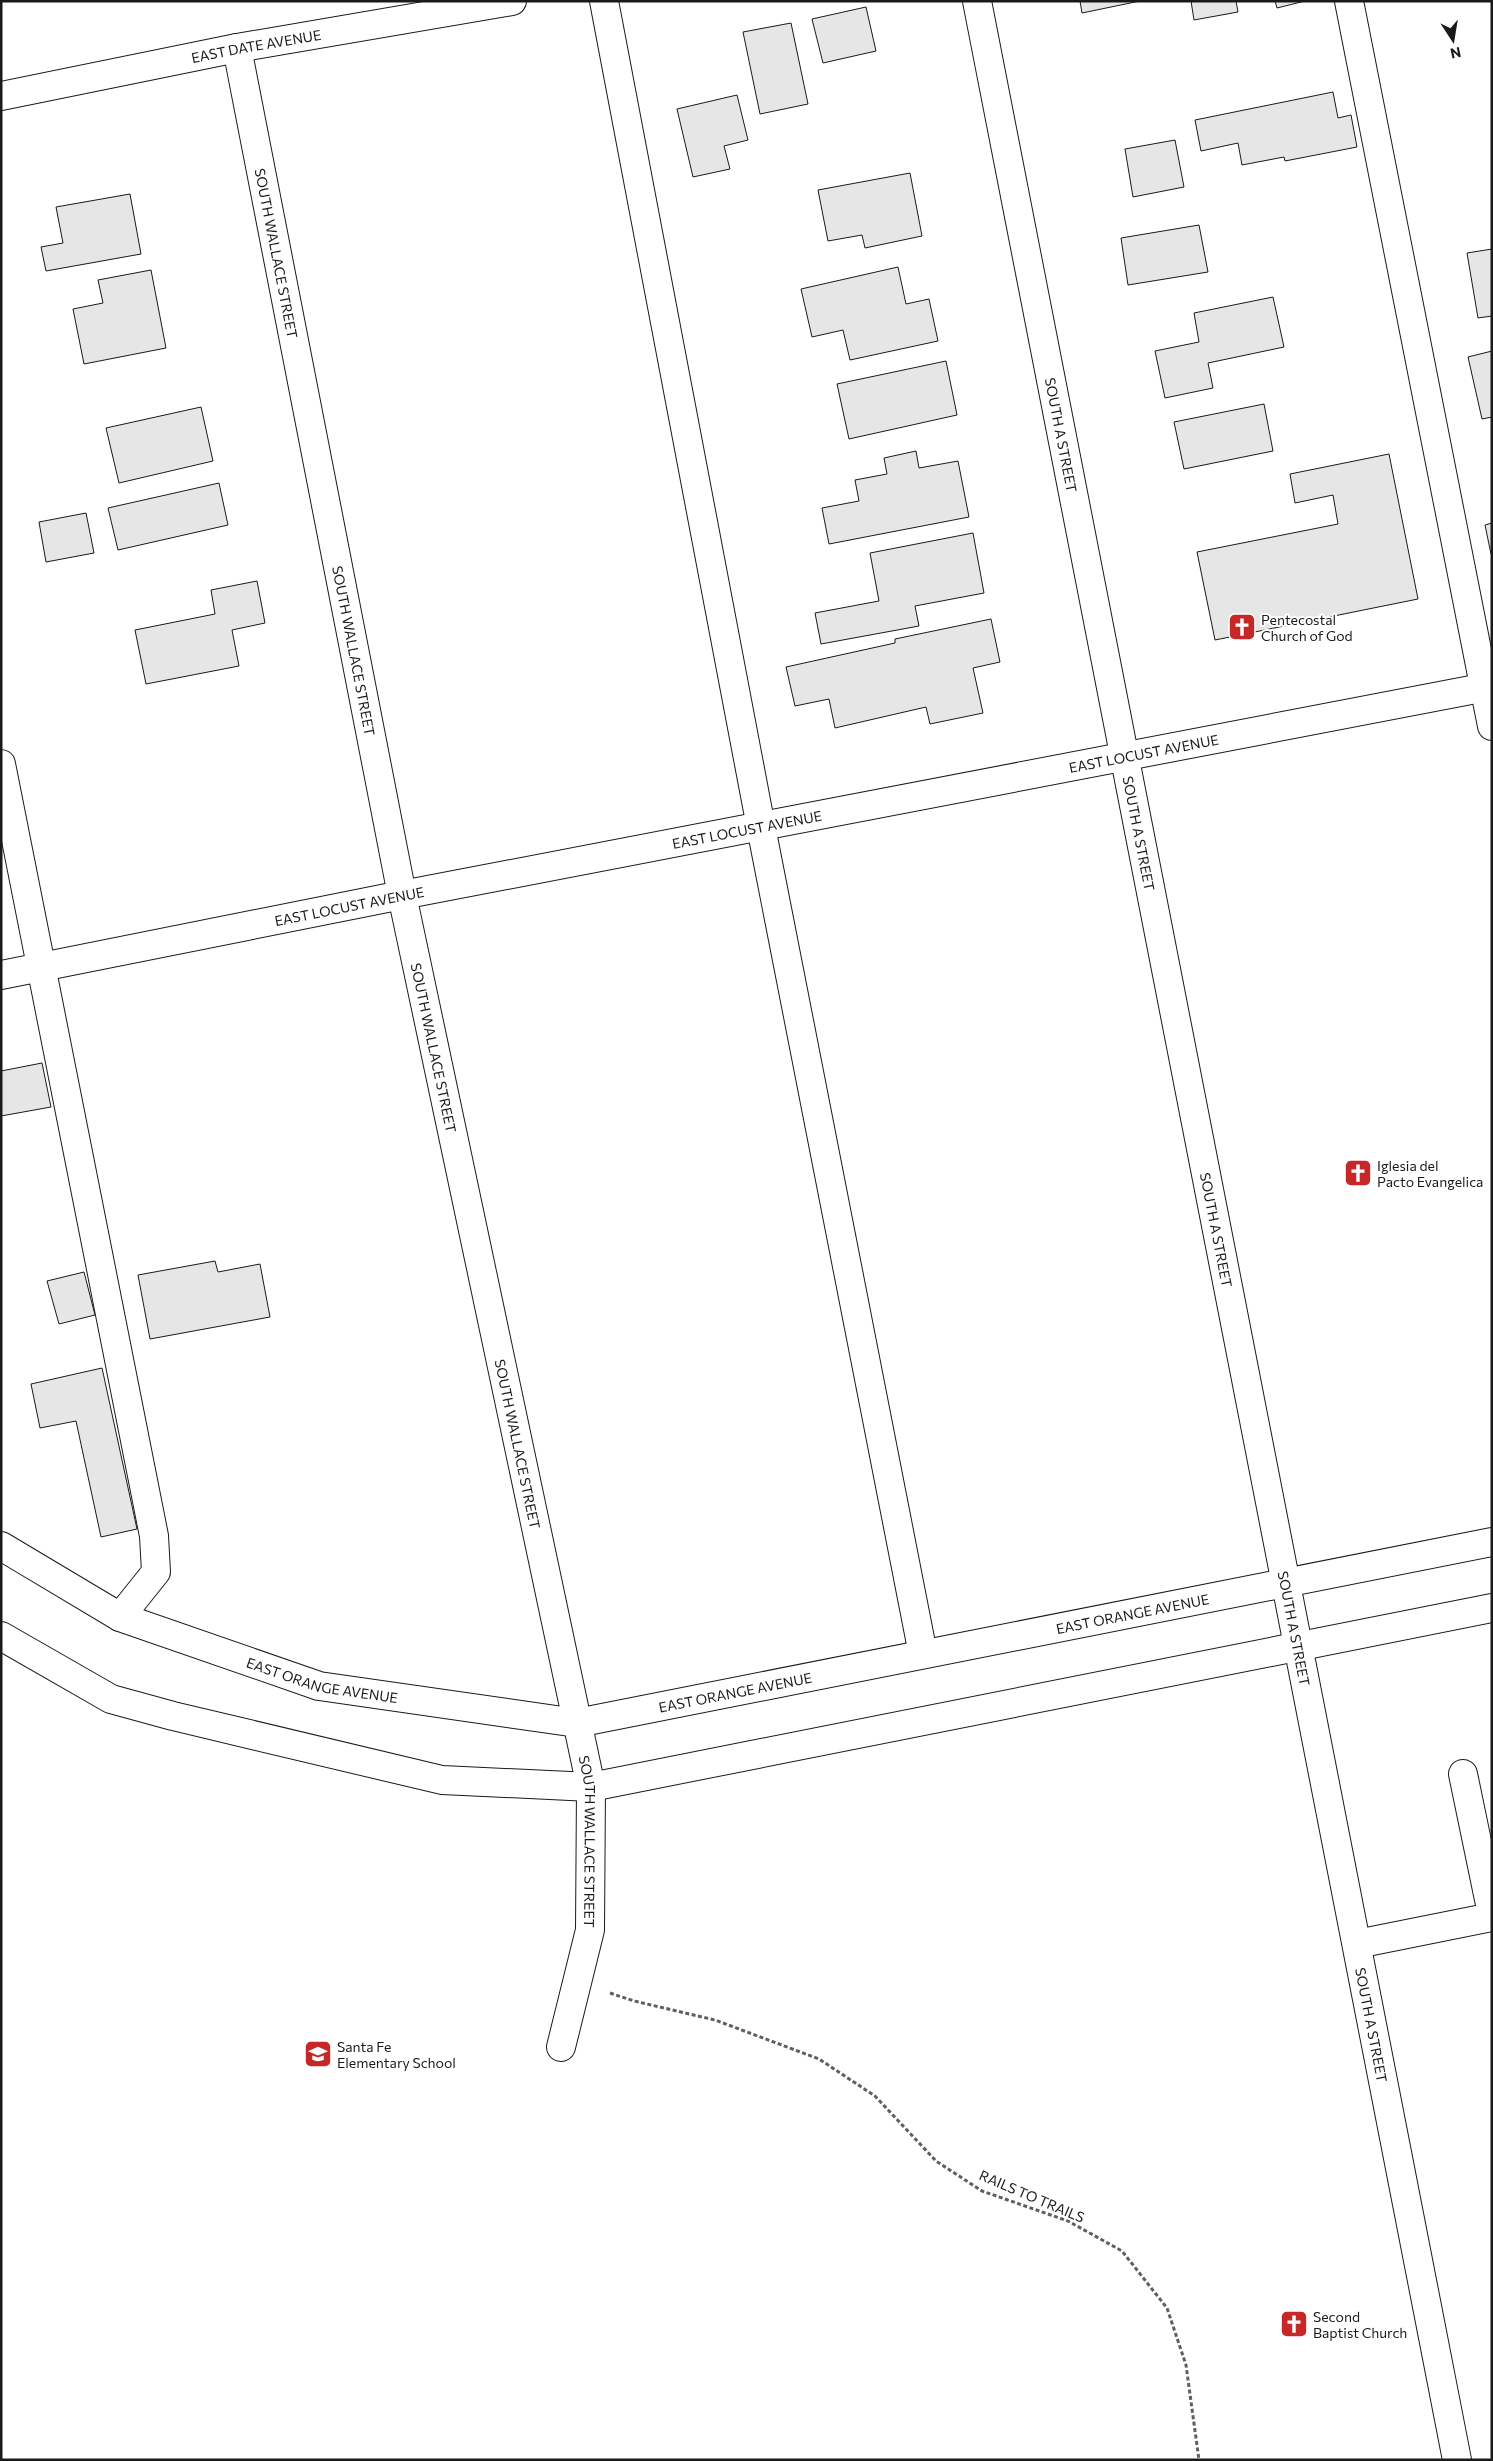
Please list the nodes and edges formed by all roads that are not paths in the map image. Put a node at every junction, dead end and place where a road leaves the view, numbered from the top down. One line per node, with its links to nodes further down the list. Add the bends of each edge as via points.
1 (512, 1): 5 (street, EAST DATE AVENUE)
2 (604, 1): 11 (street)
3 (978, 1): 9 (street, SOUTH A STREET)
4 (1349, 1): 7 (street)
5 (237, 48): 6 (street, EAST DATE AVENUE); 12 (street, SOUTH WALLACE STREET)
6 (1, 96)
7 (1488, 687): 8 (street); 9 (street, EAST LOCUST AVENUE)
8 (1492, 726)
9 (1125, 758): 11 (street, EAST LOCUST AVENUE); 17 (street, SOUTH A STREET)
10 (1, 764): 13 (street)
11 (761, 827): 12 (street, EAST LOCUST AVENUE); 22 (street)
12 (402, 895): 13 (street, EAST LOCUST AVENUE); 23 (street, SOUTH WALLACE STREET)
13 (41, 967): 14 (street, EAST LOCUST AVENUE); 19 (street, via 154,1536 156,1572)
14 (1, 975)
15 (1492, 1542): 17 (street, EAST ORANGE AVENUE)
16 (1, 1546): 19 (street, EAST ORANGE AVENUE)
17 (1286, 1584): 21 (street, SOUTH A STREET); 22 (street, EAST ORANGE AVENUE)
18 (1492, 1608): 21 (street)
19 (120, 1617): 23 (street, EAST ORANGE AVENUE, via 319,1686)
20 (1, 1636): 25 (street, via 111,1699 173,1716 442,1780)
21 (1298, 1646): 25 (street); 27 (street, SOUTH A STREET)
22 (924, 1654): 23 (street, EAST ORANGE AVENUE)
23 (577, 1722): 25 (street, SOUTH WALLACE STREET)
24 (1463, 1774): 26 (street)
25 (591, 1787): 28 (street, SOUTH WALLACE STREET, via 590,1930)
26 (1492, 1915): 27 (street)
27 (1357, 1944): 29 (street, SOUTH A STREET)
28 (561, 2047)
29 (1457, 2460)

